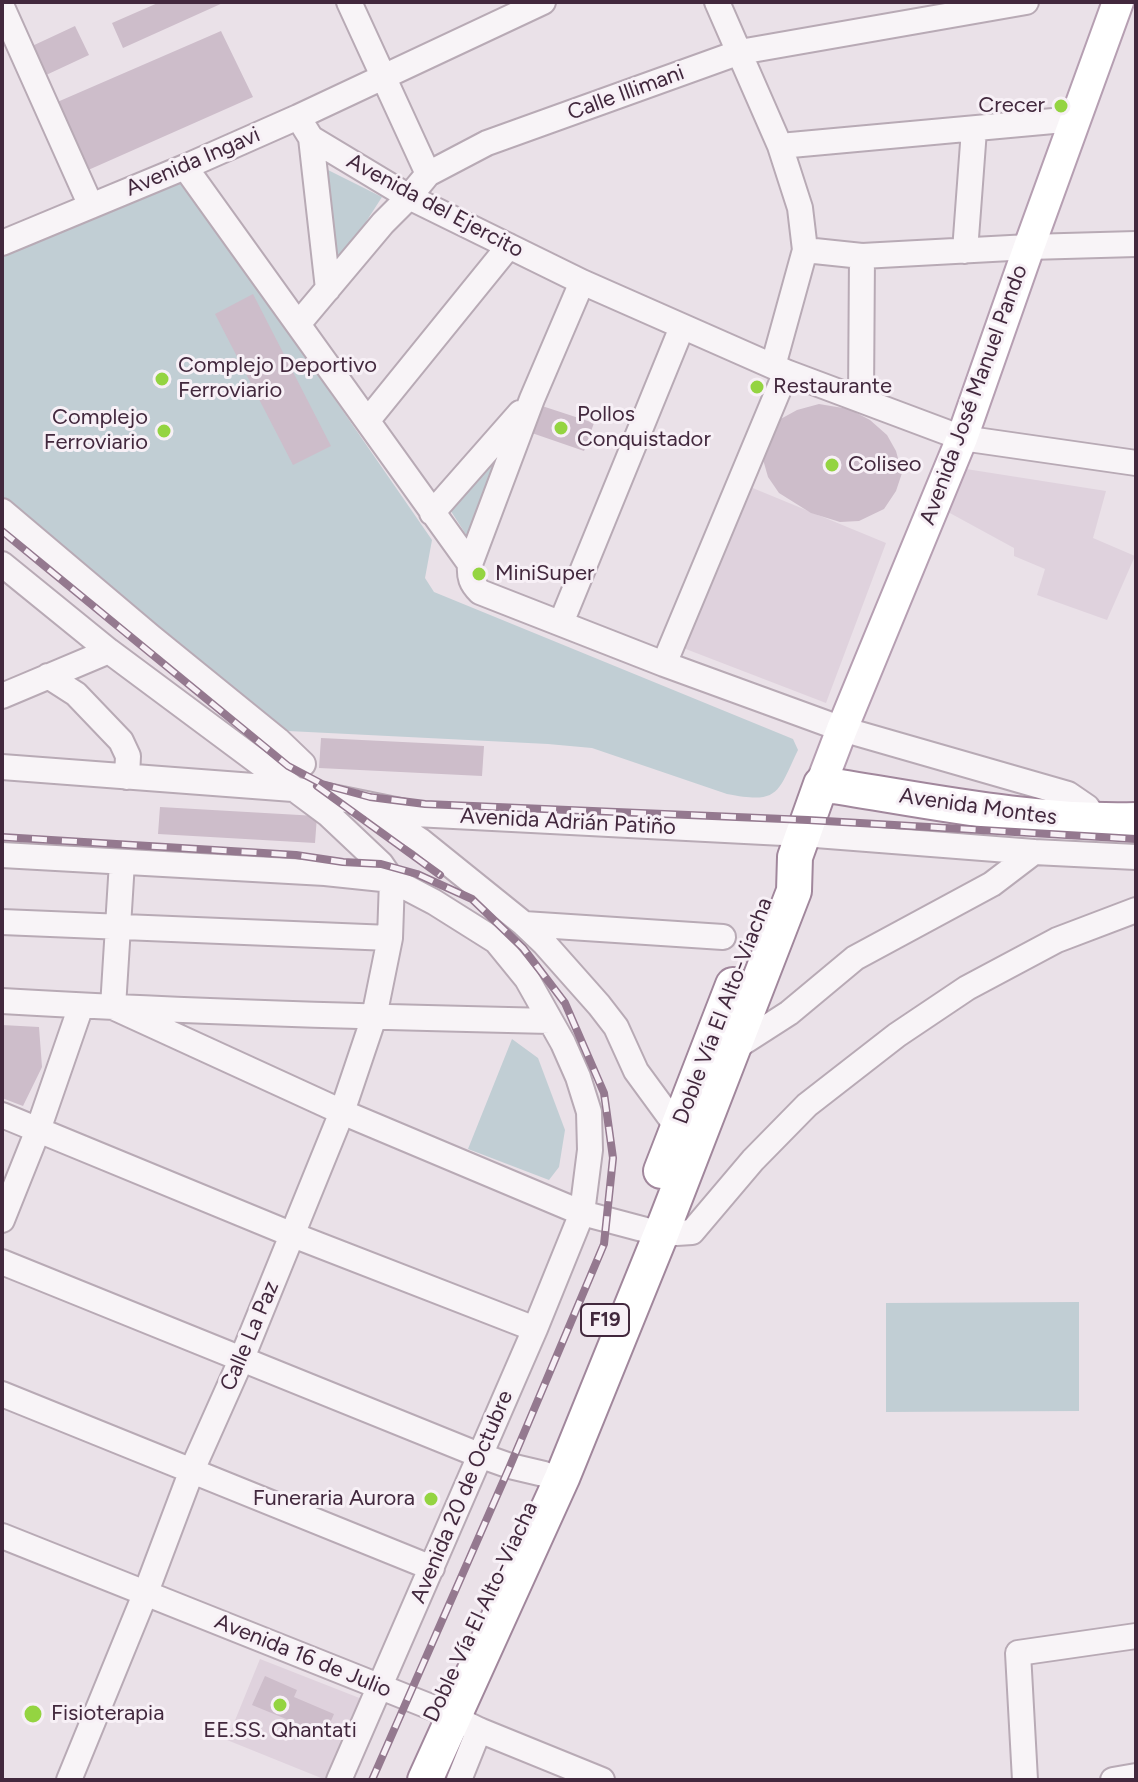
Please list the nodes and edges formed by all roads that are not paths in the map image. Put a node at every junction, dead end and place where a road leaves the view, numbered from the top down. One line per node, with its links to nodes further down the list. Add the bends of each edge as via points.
1 (349, 2): 8 (street)
2 (543, 2): 8 (street, Avenida Ingavi)
3 (717, 2): 7 (street)
4 (1026, 2): 7 (street, Calle Illimani)
5 (1118, 2): 10 (main road, Avenida José Manuel Pando)
6 (2, 7): 17 (street)
7 (740, 52): 13 (street); 15 (street, Calle Illimani, via 487,143)
8 (382, 78): 9 (street, Avenida Ingavi); 15 (street)
9 (298, 117): 12 (street, Avenida del Ejercito); 14 (street, Avenida Ingavi)
10 (1075, 119): 11 (street); 21 (main road, Avenida José Manuel Pando)
11 (974, 130): 13 (street); 23 (street)
12 (311, 138): 16 (street, Avenida del Ejercito); 26 (street)
13 (780, 146): 22 (street, via 800,208)
14 (185, 167): 17 (street, Avenida Ingavi); 27 (street)
15 (428, 174): 16 (street, Calle Illimani)
16 (409, 197): 20 (street, Avenida del Ejercito); 26 (street, Calle Illimani)
17 (91, 206): 18 (street, Avenida Ingavi)
18 (2, 243)
19 (1136, 244): 21 (street)
20 (509, 246): 25 (street, Avenida del Ejercito); 32 (street)
21 (1029, 247): 23 (street); 33 (main road, Avenida José Manuel Pando)
22 (805, 250): 24 (street); 29 (street)
23 (965, 251): 24 (street)
24 (862, 256): 31 (street)
25 (582, 282): 28 (street, Avenida del Ejercito); 30 (street)
26 (328, 289): 27 (street, Calle Illimani)
27 (299, 323): 32 (street)
28 (682, 327): 29 (street, Avenida del Ejercito); 40 (street)
29 (779, 369): 31 (street, Avenida del Ejercito); 42 (street)
30 (532, 399): 36 (street); 38 (street)
31 (861, 399): 33 (street, Avenida del Ejercito)
32 (368, 420): 36 (street)
33 (962, 438): 34 (street, Avenida del Ejercito); 45 (main road, Avenida José Manuel Pando)
34 (1136, 463)
35 (2, 511): 46 (street)
36 (432, 513): 38 (street)
37 (2, 564): 39 (street)
38 (471, 574): 40 (street, via 480,592)
39 (12, 586): 41 (street)
40 (561, 623): 42 (street)
41 (109, 651): 43 (street); 50 (street)
42 (664, 664): 45 (street)
43 (48, 676): 44 (street); 48 (street, via 76,694 121,741 128,756)
44 (2, 696)
45 (842, 729): 49 (main road, Avenida José Manuel Pando); 53 (street, via 1068,794)
46 (303, 764)
47 (2, 767): 48 (street, Avenida Adrián Patiño)
48 (127, 777): 50 (street, Avenida Adrián Patiño)
49 (821, 784): 53 (highway, Avenida Montes, via 1002,813); 54 (highway, F19)
50 (293, 789): 51 (street, Avenida Adrián Patiño); 59 (street, via 328,814)
51 (365, 804): 54 (street, Avenida Adrián Patiño, via 415,814); 62 (street, via 421,841)
52 (1136, 820): 53 (highway, Avenida Montes)
53 (1097, 821)
54 (799, 845): 55 (street, Avenida Adrián Patiño); 71 (highway, Doble Vía El Alto-Viacha / F19, via 794,891); 74 (highway, Doble Vía El Alto-Viacha / F19, via 773,883)
55 (1034, 852): 57 (street, Avenida Adrián Patiño); 71 (street, via 992,884 855,958 789,1013)
56 (2, 855): 58 (street)
57 (1136, 857)
58 (122, 862): 59 (street); 63 (street)
59 (392, 880): 65 (street, Calle La Paz); 70 (street, Avenida 20 de Octubre, via 496,941 527,979)
60 (1136, 910): 78 (street, via 1057,940 967,988 807,1105 692,1232)
61 (2, 922): 63 (street)
62 (524, 924): 64 (street); 74 (street, via 616,1027 636,1071)
63 (118, 927): 65 (street); 68 (street)
64 (723, 937)
65 (390, 938): 69 (street, Calle La Paz)
66 (2, 1001): 67 (street)
67 (81, 1006): 68 (street); 75 (street)
68 (113, 1007): 69 (street); 72 (street)
69 (374, 1017): 70 (street); 72 (street, Calle La Paz)
70 (550, 1021): 76 (street, Avenida 20 de Octubre, via 589,1112)
71 (733, 1049): 78 (highway, Doble Vía El Alto-Viacha / F19)
72 (342, 1112): 76 (street); 79 (street, Calle La Paz)
73 (2, 1115): 75 (street)
74 (677, 1127): 78 (highway, Doble Vía El Alto-Viacha / F19)
75 (38, 1130): 77 (street); 79 (street)
76 (582, 1213): 78 (street); 81 (street, Avenida 20 de Octubre)
77 (2, 1220)
78 (651, 1231): 86 (highway, Doble Vía El Alto-Viacha / F19); 92 (highway, Doble Vía El Alto-Viacha / F19, via 562,1478)
79 (293, 1235): 81 (street); 82 (street, Calle La Paz)
80 (2, 1262): 82 (street)
81 (535, 1329): 84 (street, Avenida 20 de Octubre)
82 (242, 1358): 84 (street); 85 (street, Calle La Paz)
83 (2, 1394): 85 (street)
84 (479, 1455): 86 (street); 88 (street, Avenida 20 de Octubre)
85 (192, 1470): 88 (street); 89 (street, Calle La Paz)
86 (544, 1474): 92 (highway, Doble Vía El Alto-Viacha / F19)
87 (2, 1536): 89 (street, Avenida 16 de Julio)
88 (432, 1568): 91 (street, Avenida 20 de Octubre)
89 (146, 1592): 91 (street, Avenida 16 de Julio); 94 (street, Calle La Paz)
90 (1136, 1636): 100 (street, via 1018,1653)
91 (379, 1688): 92 (street, Avenida 16 de Julio); 95 (street, Avenida 20 de Octubre)
92 (456, 1719): 96 (highway, Doble Vía El Alto-Viacha / F19); 97 (highway, Doble Vía El Alto-Viacha / F19); 98 (street); 99 (street, Avenida 16 de Julio)
93 (1136, 1776): 101 (street)
94 (69, 1780)
95 (339, 1780)
96 (403, 1780)
97 (425, 1780)
98 (459, 1780)
99 (602, 1780)
100 (1025, 1780)
101 (1113, 1780)

